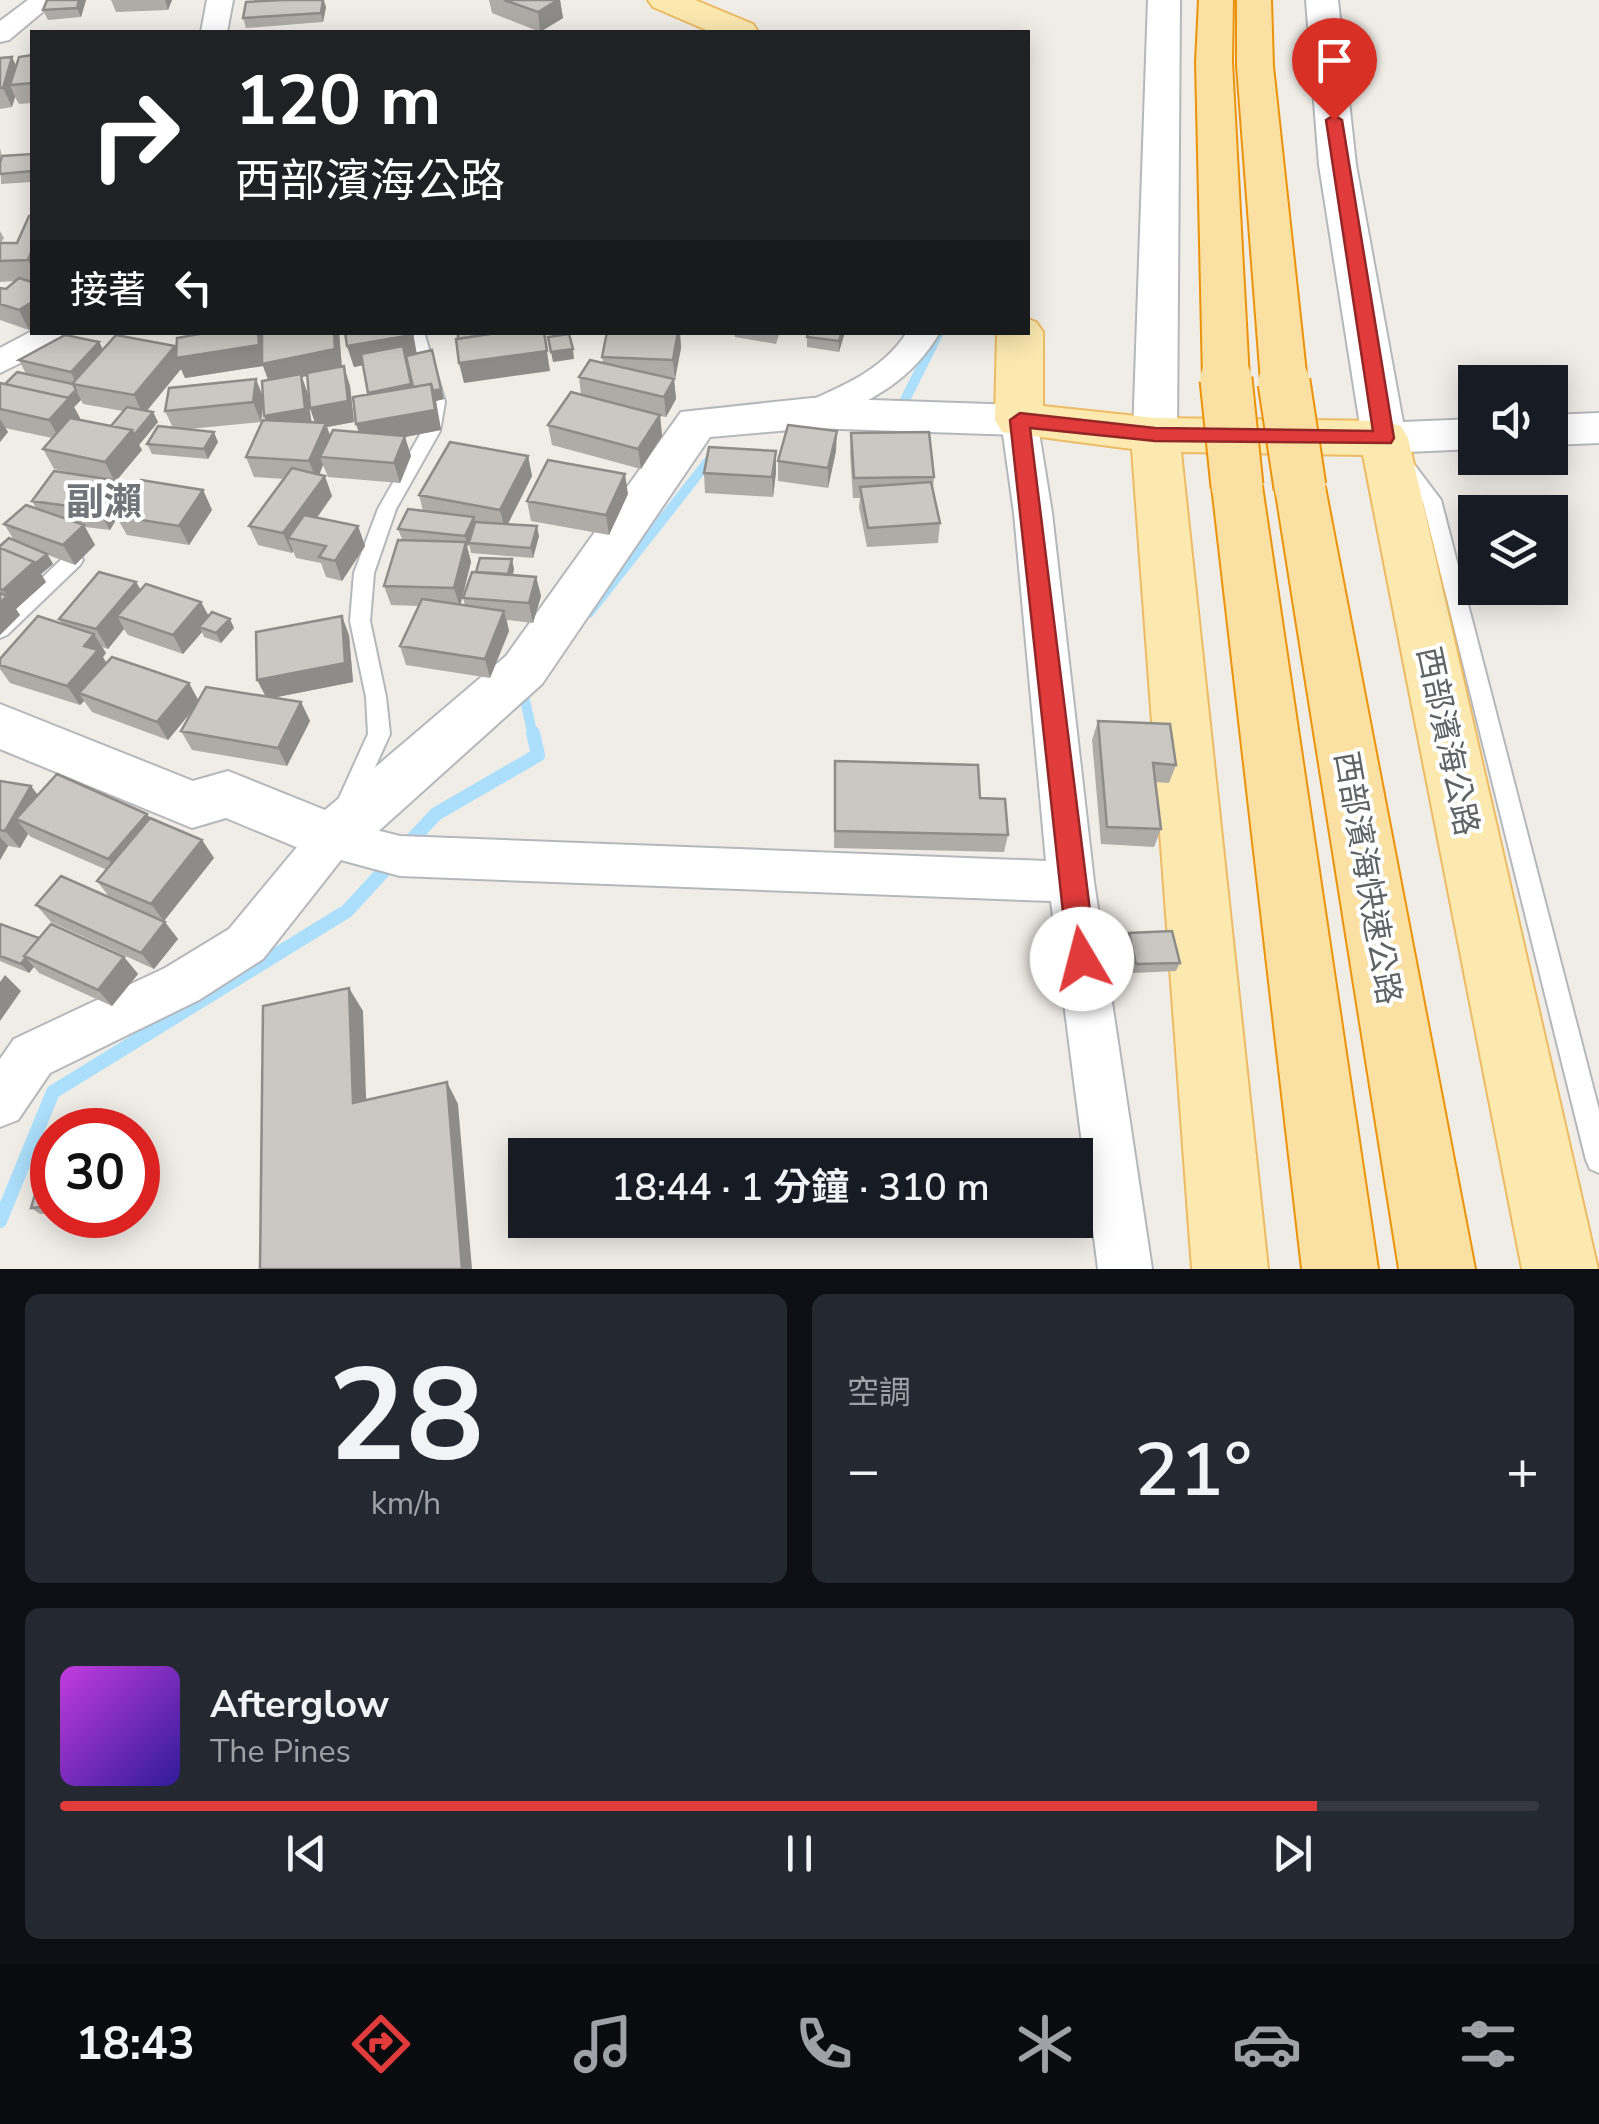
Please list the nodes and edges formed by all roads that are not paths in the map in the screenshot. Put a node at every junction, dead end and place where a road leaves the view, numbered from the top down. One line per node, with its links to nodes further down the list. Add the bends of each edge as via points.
1 (44, 0): 10 (street)
2 (220, 0): 8 (street)
3 (665, 0): 9 (main road)
4 (1164, 0): 20 (street)
5 (1216, 0): 32 (highway, bridge, via 1226,379 1236,486)
6 (1254, 0): 33 (highway, 西部濱海快速公路, bridge, via 1284,382)
7 (1322, 0): 22 (street, via 1354,263)
8 (214, 30)
9 (735, 30)
10 (0, 34)
11 (51, 335): 15 (street)
12 (417, 335): 26 (lane, via 436,402 431,431 387,509 364,573 360,621 378,734)
13 (922, 335): 16 (street, via 912,355 883,380)
14 (1020, 335): 17 (main road)
15 (0, 362)
16 (812, 414): 17 (street); 26 (street, via 697,422 524,670)
17 (1020, 420): 20 (main road); 27 (street)
18 (1599, 428): 19 (street)
19 (1568, 429)
20 (1155, 434): 22 (main road); 31 (main road)
21 (1458, 435): 22 (street)
22 (1384, 438): 29 (lane, via 1432,500); 34 (main road, 西部濱海公路)
23 (73, 560): 24 (lane)
24 (0, 630)
25 (0, 726): 26 (street, via 192,806 228,794)
26 (332, 838): 27 (street, via 400,856); 28 (street, via 246,944 182,984 32,1056)
27 (1071, 882): 30 (street)
28 (0, 1102)
29 (1599, 1160)
30 (1125, 1269)
31 (1230, 1269)
32 (1340, 1269)
33 (1437, 1269)
34 (1560, 1269)

